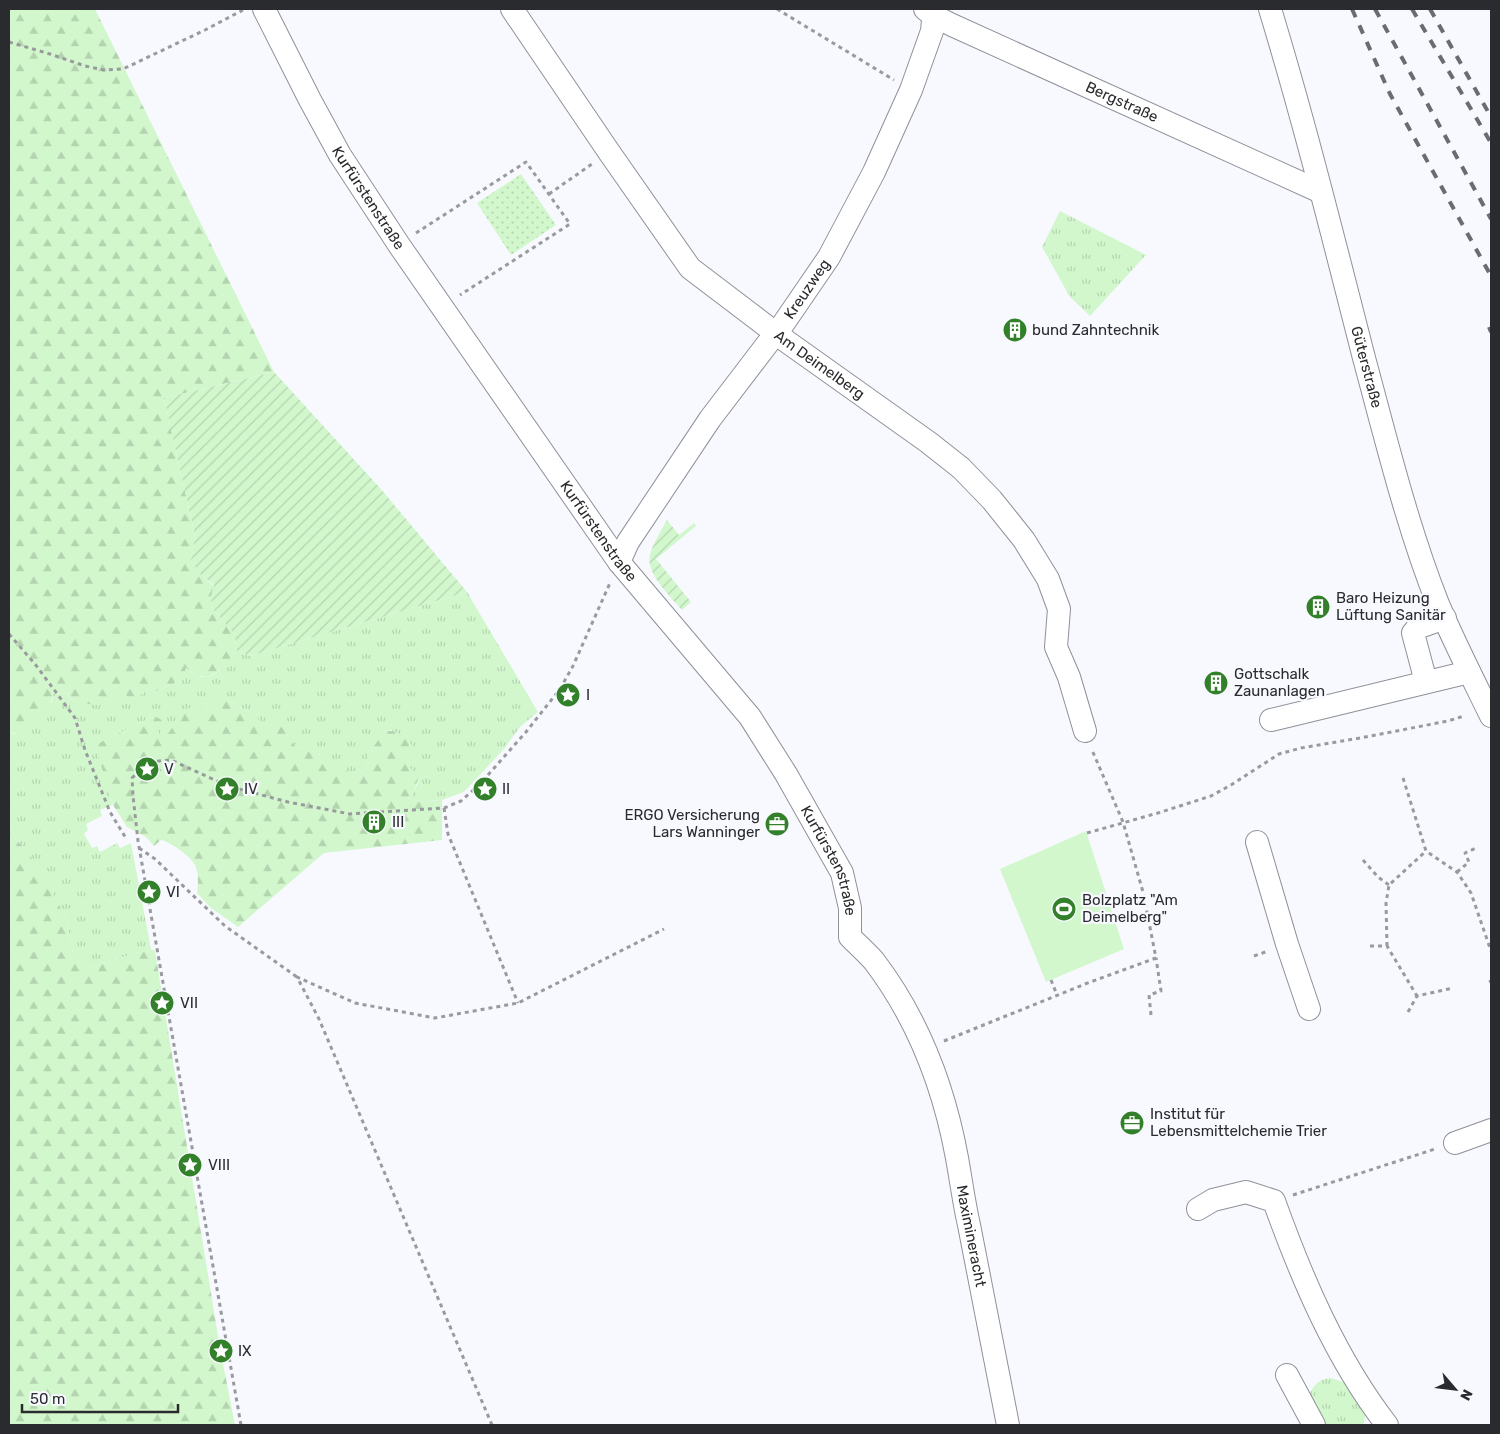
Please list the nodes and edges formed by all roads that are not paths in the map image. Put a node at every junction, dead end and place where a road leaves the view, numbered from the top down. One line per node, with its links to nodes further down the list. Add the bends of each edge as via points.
1 (264, 9): 7 (street, Kurfürstenstraße, via 340,155)
2 (512, 9): 6 (street, Am Deimelberg, via 690,268)
3 (1270, 9): 5 (street, Güterstraße)
4 (931, 11): 5 (street, Bergstraße); 6 (street, Kreuzweg, via 932,31 894,131 841,237)
5 (1321, 192): 8 (street, Güterstraße, via 1405,507)
6 (777, 334): 7 (street, Kreuzweg, via 710,419 628,542); 13 (street, Am Deimelberg, via 960,468 992,500 1024,540 1048,579 1059,609 1056,647)
7 (619, 562): 16 (street, Kurfürstenstraße, via 750,717 786,774 842,873 850,908 850,937 874,962 902,1004)
8 (1445, 618): 9 (street, Güterstraße); 10 (street, via 1417,628 1413,633)
9 (1469, 672): 10 (street); 11 (street, Güterstraße)
10 (1426, 682): 12 (street)
11 (1491, 716)
12 (1271, 720)
13 (1085, 731)
14 (1257, 842): 15 (street)
15 (1309, 1009)
16 (925, 1050): 21 (street, Maximineracht, via 944,1104 957,1157)
17 (1491, 1130): 18 (street)
18 (1455, 1143)
19 (1198, 1208): 23 (street, via 1214,1200 1246,1192 1274,1201 1295,1262 1342,1357)
20 (1287, 1375): 22 (street)
21 (1008, 1425)
22 (1314, 1425)
23 (1385, 1425)

